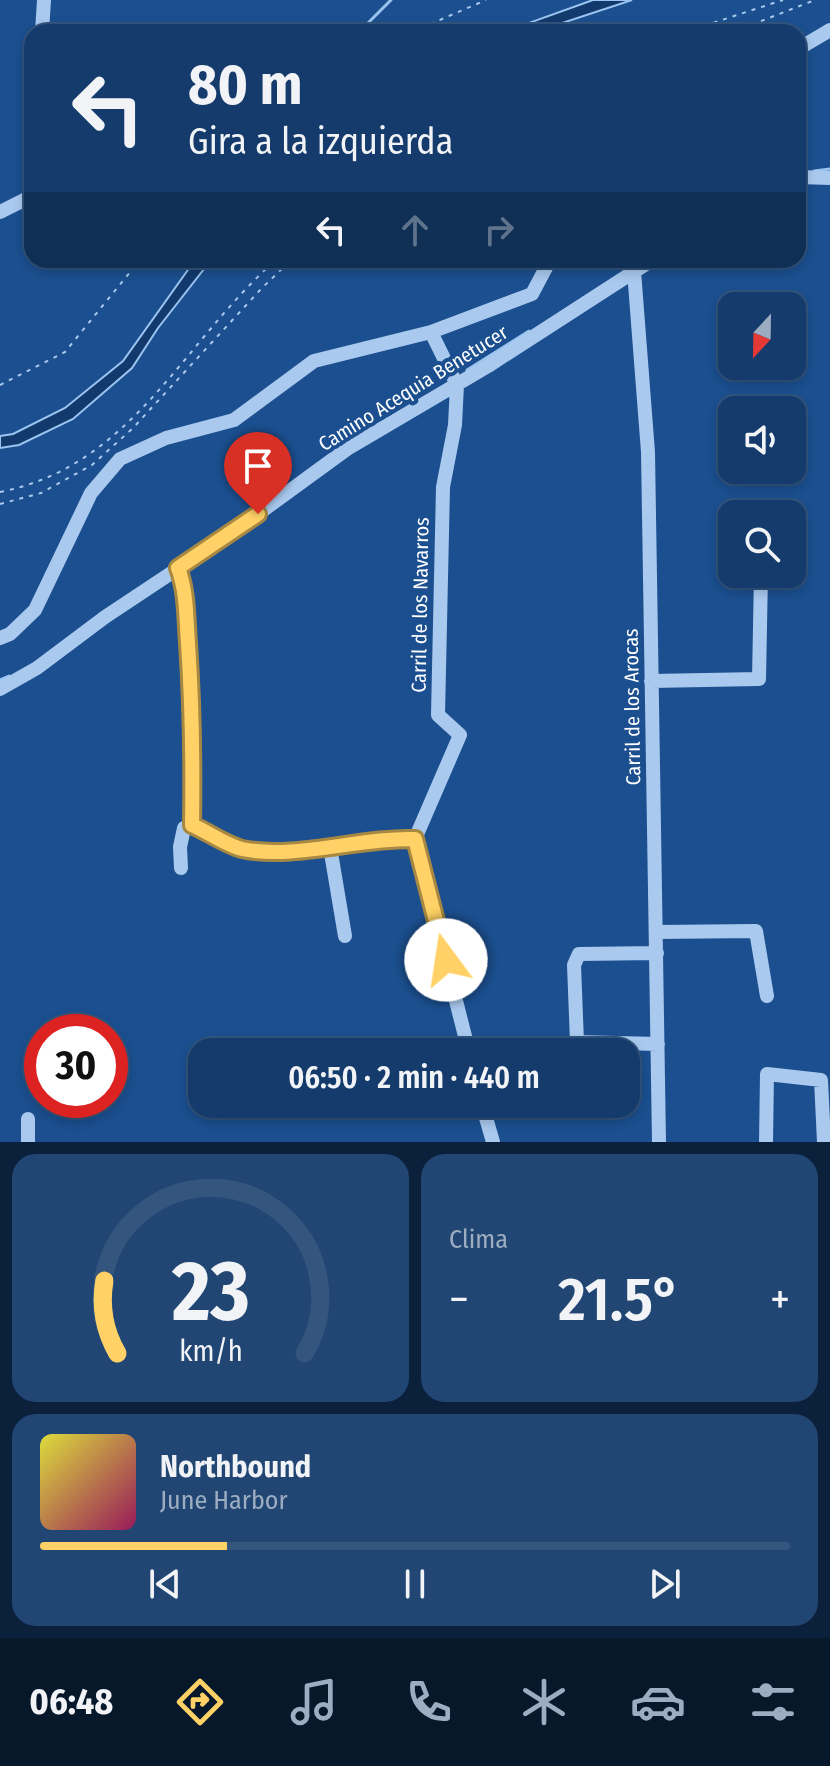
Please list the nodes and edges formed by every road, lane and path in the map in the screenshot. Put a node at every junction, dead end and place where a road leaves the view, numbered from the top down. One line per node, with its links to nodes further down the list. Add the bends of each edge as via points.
1 (44, 0): 5 (street)
2 (486, 0): 6 (path)
3 (783, 0): 7 (path)
4 (815, 0): 8 (path)
5 (42, 24)
6 (430, 24)
7 (710, 24)
8 (754, 24)
9 (830, 30): 10 (street)
10 (806, 44)
11 (806, 177): 12 (street)
12 (830, 178)
13 (24, 199): 14 (street)
14 (0, 212)
15 (133, 268): 22 (path, via 65,352)
16 (269, 268): 24 (path, via 100,449 61,473)
17 (283, 268): 25 (path, via 92,465 41,493)
18 (546, 268): 21 (street, via 532,294)
19 (639, 268): 20 (street, Camino Acequia Benetucer)
20 (634, 271): 23 (street, Camino Acequia Benetucer); 29 (street, Carril de los Arocas, via 648,452)
21 (431, 332): 23 (street, Carril de los Navarros); 28 (street, via 314,361 234,420 166,438 120,459 91,493 35,610)
22 (0, 385)
23 (457, 385): 26 (street, Camino Acequia Benetucer, via 347,449); 32 (street, Carril de los Navarros, via 443,487 438,715 460,735)
24 (0, 492)
25 (0, 504)
26 (178, 568): 30 (street, Camino Acequia Benetucer); 31 (street, via 184,583 194,748)
27 (761, 588): 29 (street, via 759,679)
28 (0, 638)
29 (651, 681): 35 (street, Carril de los Arocas)
30 (0, 689)
31 (192, 825): 33 (street, via 240,849); 34 (street, via 184,828)
32 (415, 839): 33 (street); 39 (street)
33 (330, 847): 36 (street)
34 (181, 868)
35 (656, 932): 37 (street, Carril de los Arocas); 38 (street, via 756,931)
36 (345, 936)
37 (657, 953): 40 (street, Carril de los Arocas); 40 (street, via 579,954 574,965 577,1042)
38 (767, 996)
39 (465, 1038)
40 (658, 1044): 45 (street, Carril de los Arocas)
41 (486, 1118): 44 (street)
42 (28, 1119): 43 (street)
43 (28, 1142)
44 (493, 1142)
45 (659, 1142)
46 (766, 1142): 47 (street, via 767,1074 821,1080)
47 (824, 1142)

